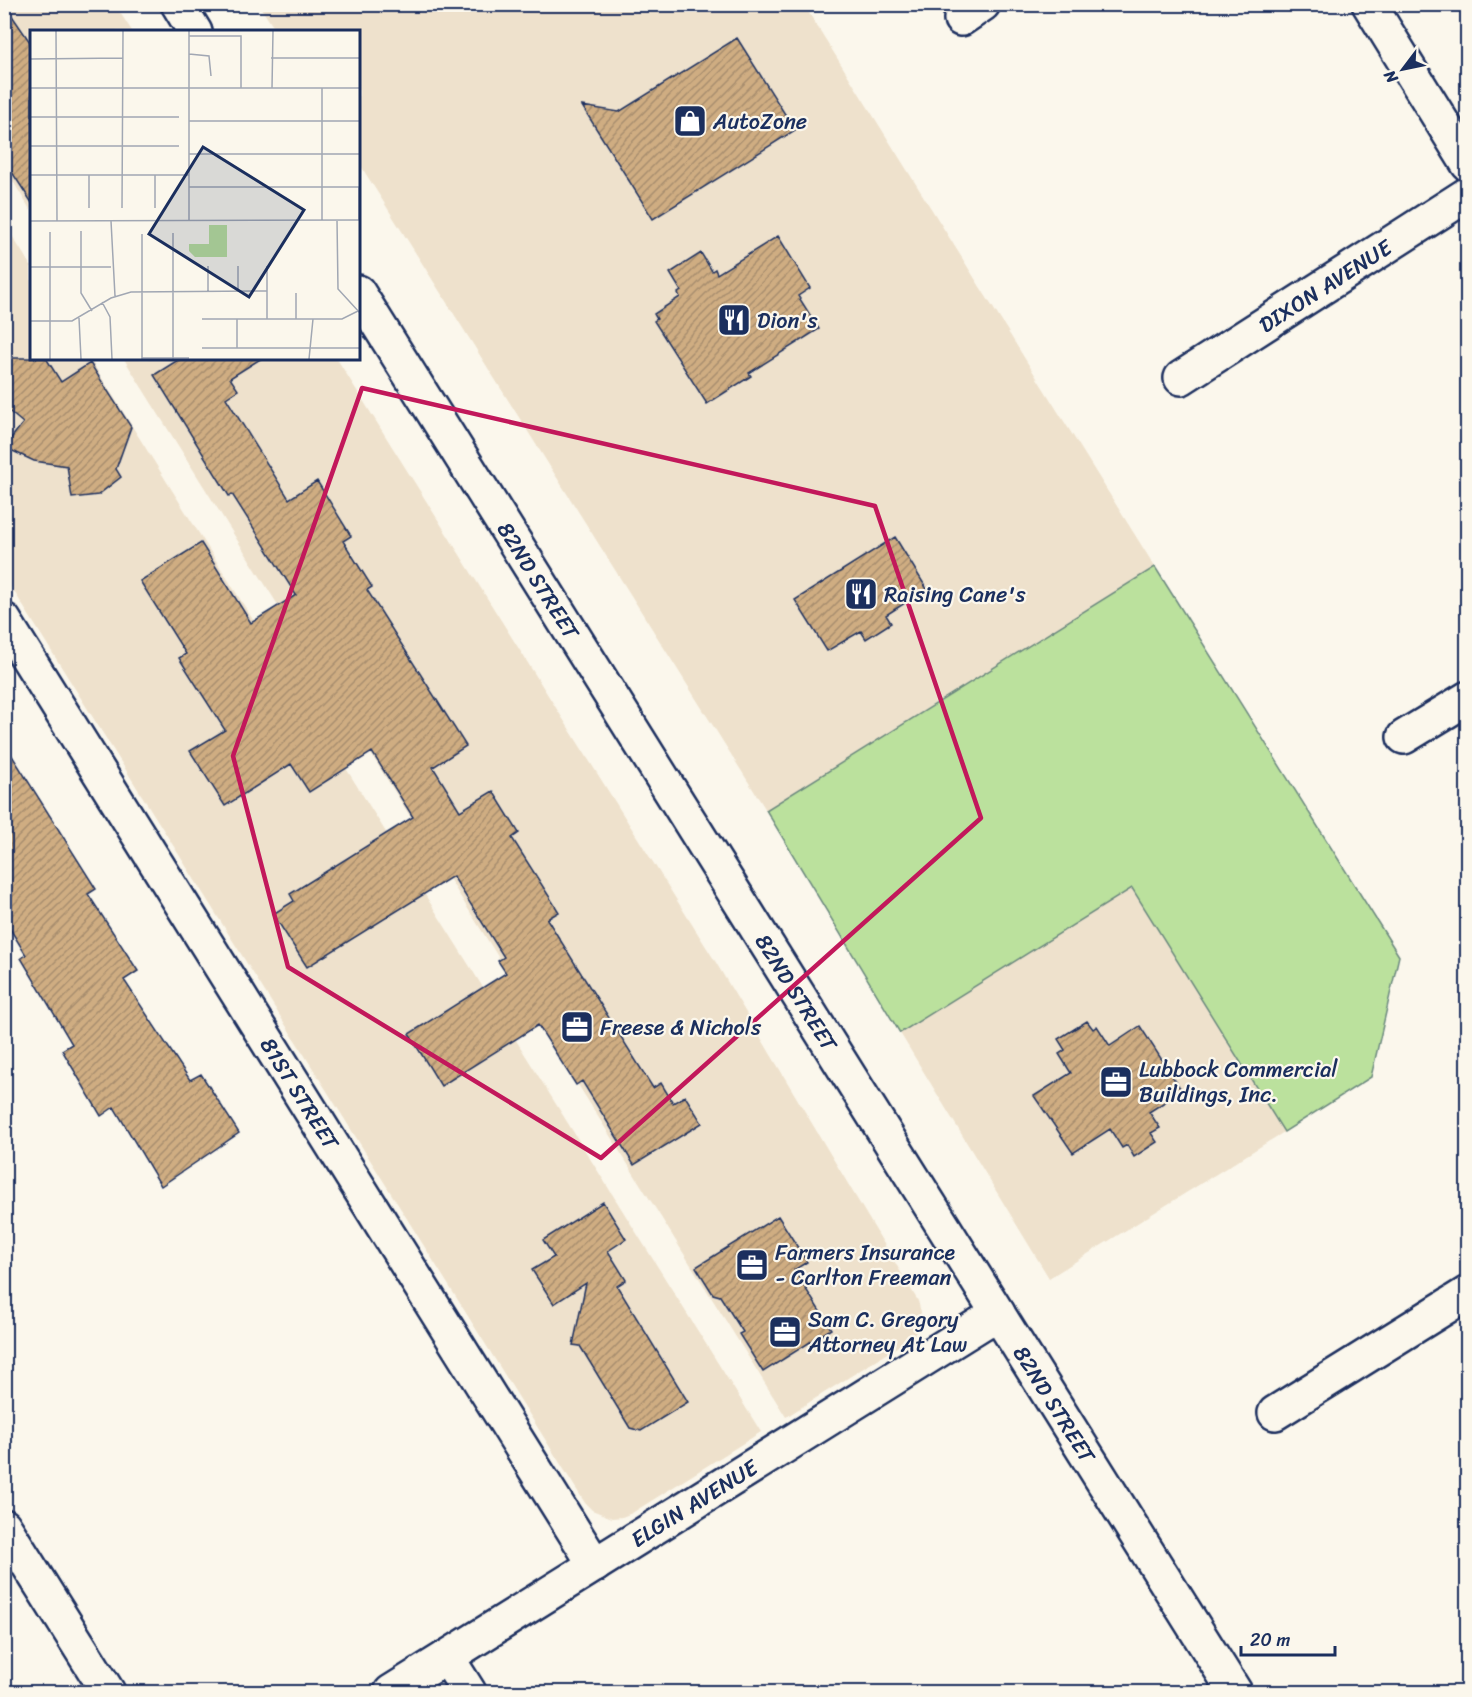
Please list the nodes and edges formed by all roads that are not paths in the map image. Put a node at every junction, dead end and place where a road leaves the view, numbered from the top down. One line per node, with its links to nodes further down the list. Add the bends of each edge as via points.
1 (178, 4): 3 (street)
2 (1369, 4): 4 (street)
3 (194, 30)
4 (1467, 164)
5 (1467, 194): 7 (street, DIXON AVENUE)
6 (360, 295): 12 (street, 82ND STREET)
7 (1181, 378)
8 (4, 620): 15 (street, 81ST STREET)
9 (1467, 698): 10 (street)
10 (1404, 737)
11 (1467, 1293): 13 (street)
12 (998, 1313): 15 (street, ELGIN AVENUE); 20 (street, 82ND STREET)
13 (1275, 1413)
14 (4, 1526): 17 (street)
15 (595, 1564): 16 (street, ELGIN AVENUE)
16 (447, 1657): 18 (street, ELGIN AVENUE); 19 (street)
17 (108, 1692)
18 (390, 1692)
19 (470, 1692)
20 (1235, 1692)

